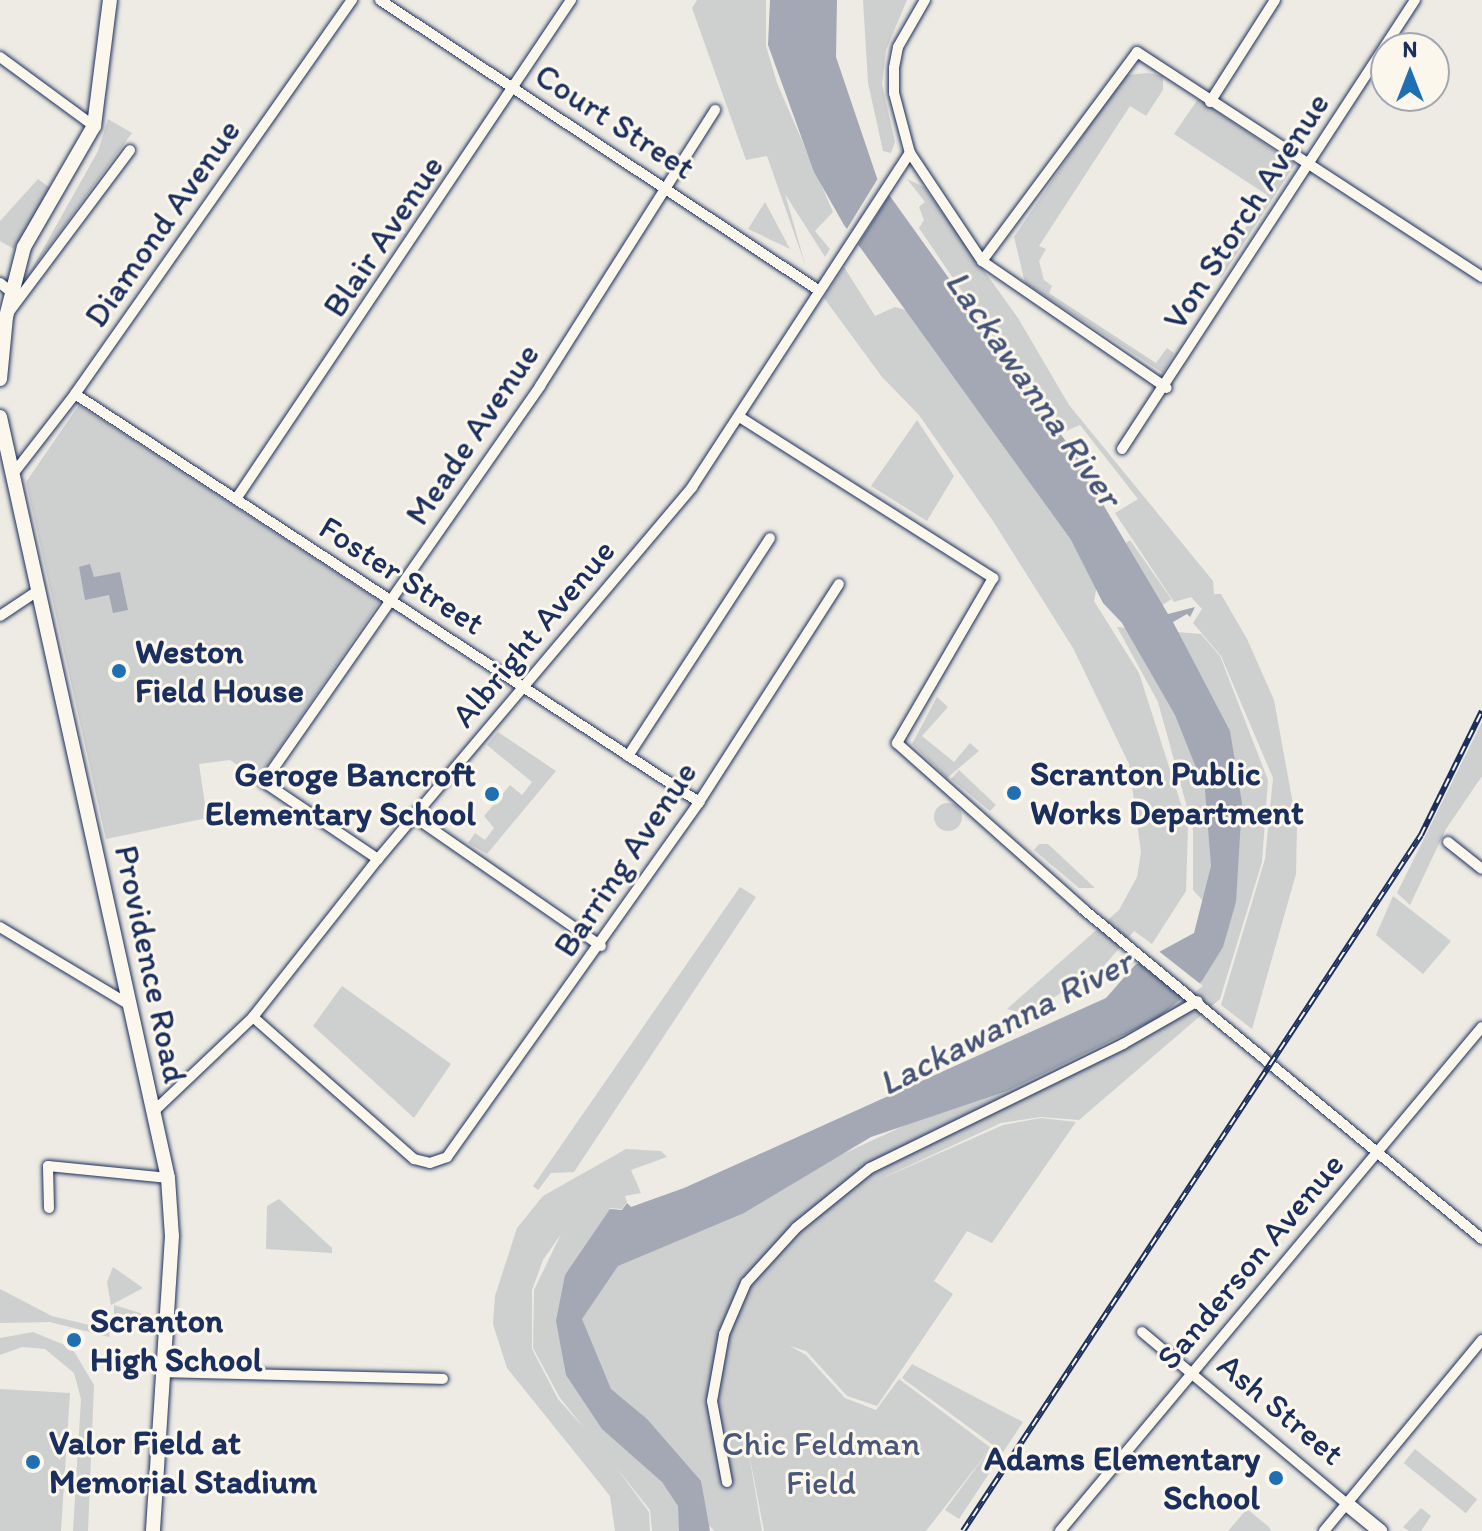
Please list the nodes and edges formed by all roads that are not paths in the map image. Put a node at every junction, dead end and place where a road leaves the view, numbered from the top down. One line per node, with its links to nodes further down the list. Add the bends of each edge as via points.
1 (110, 0): 12 (main road)
2 (352, 0): 24 (street, Diamond Avenue)
3 (380, 0): 9 (street, Court Street)
4 (571, 0): 9 (street, Blair Avenue)
5 (925, 0): 14 (street, via 898,47 894,68 894,93)
6 (1275, 0): 10 (street)
7 (1415, 0): 15 (street, Von Storch Avenue)
8 (0, 57): 12 (street)
9 (515, 89): 16 (street, Court Street); 29 (street, Blair Avenue)
10 (1210, 102): 15 (street); 17 (street, via 1137,52)
11 (715, 110): 16 (street, Meade Avenue)
12 (94, 126): 19 (main road)
13 (130, 150): 21 (street)
14 (910, 153): 17 (street); 20 (street, Albright Avenue)
15 (1309, 163): 18 (street); 23 (street, Von Storch Avenue)
16 (665, 187): 20 (street, Court Street); 33 (street, Meade Avenue, via 540,386)
17 (982, 261): 23 (street)
18 (1482, 277)
19 (5, 287): 21 (main road)
20 (818, 290): 26 (street, Albright Avenue)
21 (6, 317): 22 (main road)
22 (0, 379)
23 (1167, 388): 27 (street, Von Storch Avenue)
24 (75, 394): 28 (street, Diamond Avenue); 29 (street, Foster Street)
25 (0, 417): 28 (main road, Providence Road)
26 (741, 418): 35 (street, Albright Avenue, via 692,487); 44 (street, via 993,578 897,743)
27 (1122, 449)
28 (13, 474): 32 (main road, Providence Road)
29 (236, 499): 33 (street, Foster Street)
30 (770, 538): 36 (street)
31 (839, 584): 37 (street, Barring Avenue)
32 (39, 590): 34 (street); 45 (main road, Providence Road)
33 (391, 601): 35 (street, Foster Street); 40 (street, Meade Avenue, via 264,782)
34 (0, 616)
35 (523, 687): 36 (street, Foster Street); 38 (street, Albright Avenue)
36 (628, 756): 37 (street, Foster Street)
37 (699, 802): 43 (street, Barring Avenue)
38 (416, 818): 40 (street, Albright Avenue); 43 (street)
39 (1448, 842): 41 (street)
40 (378, 859): 46 (street, Albright Avenue)
41 (1482, 869)
42 (0, 927): 45 (street)
43 (601, 946): 46 (street, Barring Avenue, via 447,1157 430,1163 414,1159)
44 (1198, 1001): 49 (street); 58 (street, via 1123,1044 870,1168 796,1228 746,1283 724,1334 712,1401)
45 (130, 1005): 48 (main road, Providence Road)
46 (253, 1017): 48 (street, Albright Avenue)
47 (1482, 1027): 49 (street, Sanderson Avenue)
48 (152, 1113): 50 (main road, Providence Road)
49 (1377, 1152): 52 (street); 56 (street, Sanderson Avenue)
50 (168, 1178): 51 (street, via 48,1166); 55 (main road, Providence Road, via 172,1236)
51 (49, 1208)
52 (1482, 1239)
53 (1142, 1332): 56 (street, Ash Street)
54 (1482, 1340): 59 (street)
55 (163, 1372): 57 (street); 60 (main road, Providence Road)
56 (1192, 1374): 59 (street, Ash Street); 61 (street, Sanderson Avenue)
57 (443, 1379)
58 (727, 1482)
59 (1347, 1504): 62 (street); 63 (main road, Ash Street)
60 (153, 1531)
61 (1060, 1531)
62 (1324, 1531)
63 (1380, 1531)

